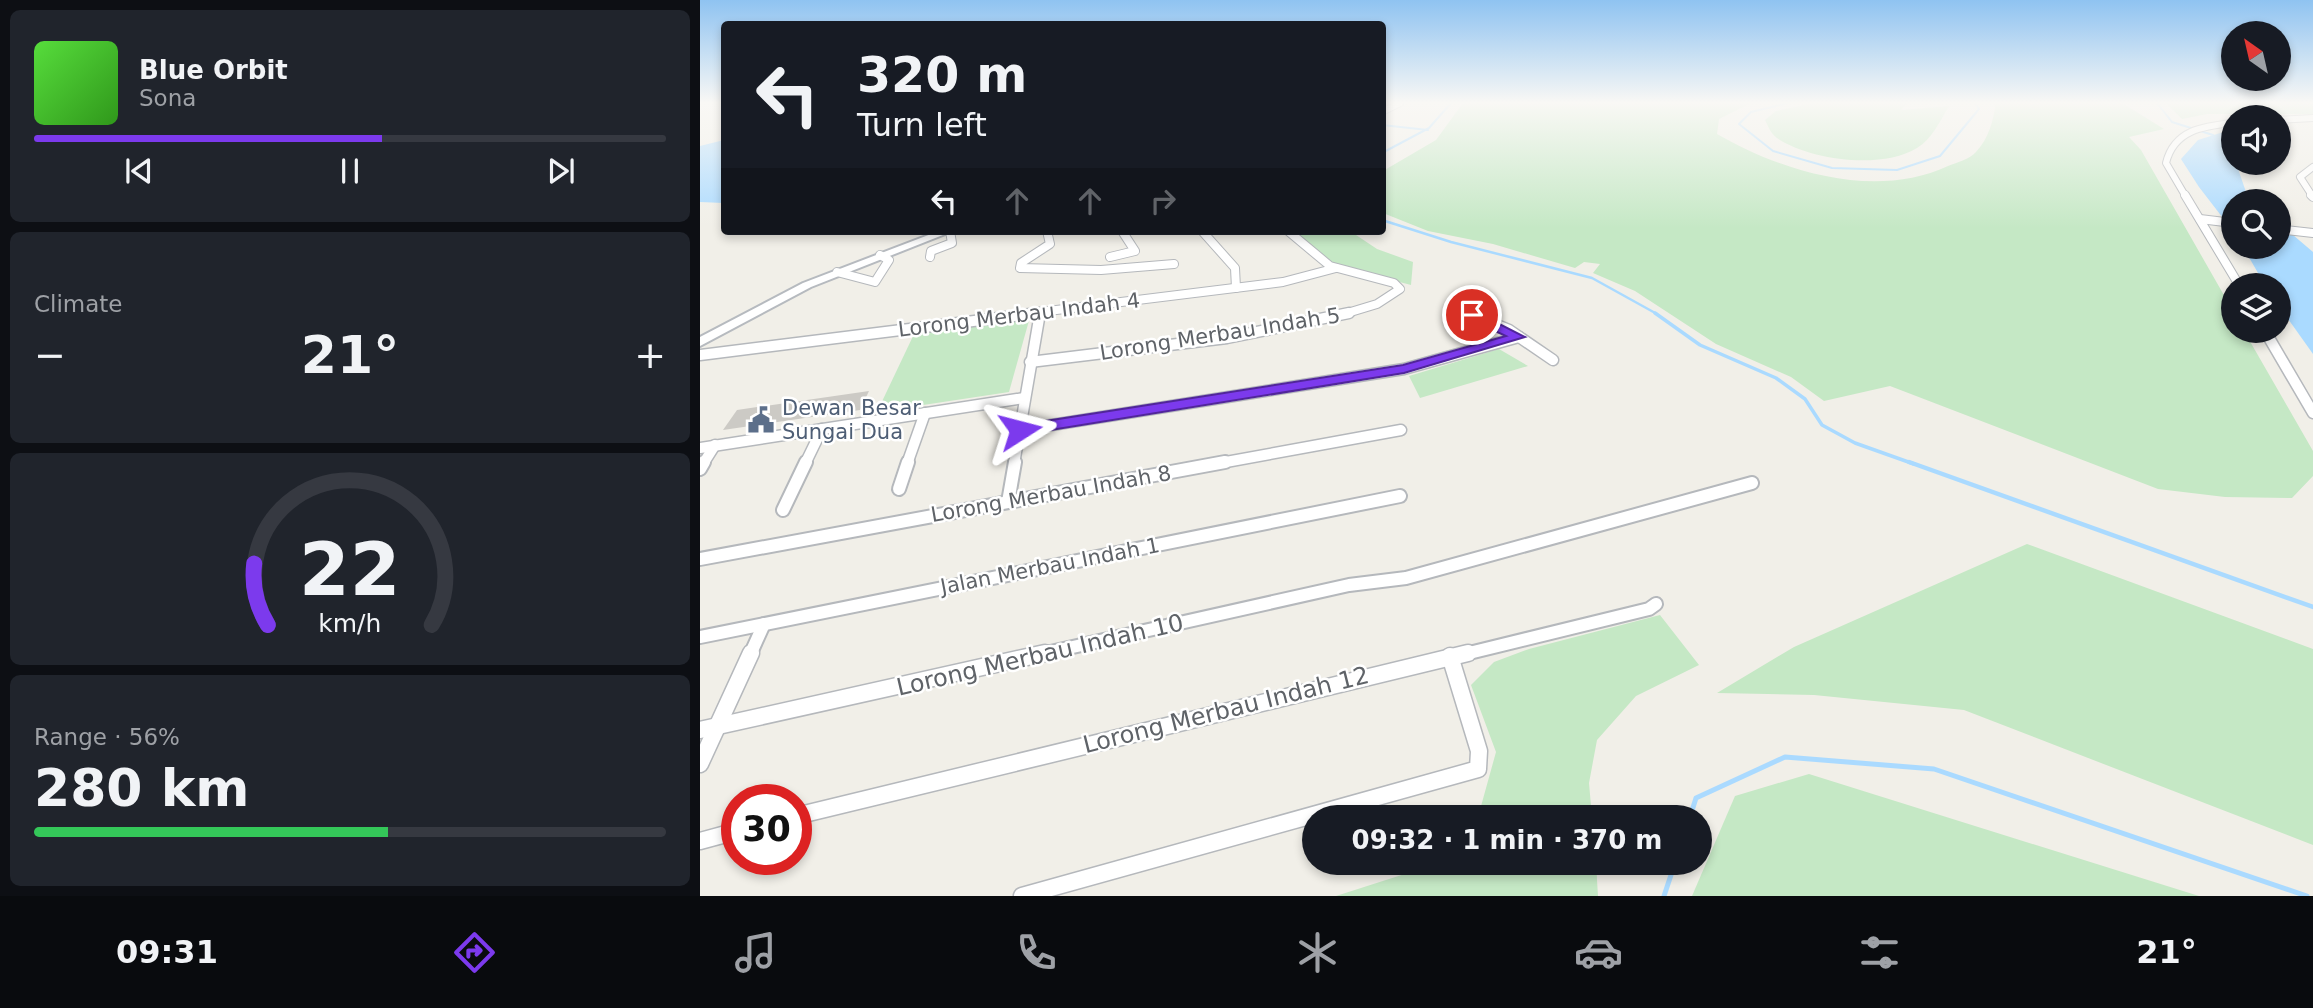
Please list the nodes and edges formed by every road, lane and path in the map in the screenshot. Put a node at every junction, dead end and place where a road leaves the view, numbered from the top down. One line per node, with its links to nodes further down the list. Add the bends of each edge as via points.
1 (2172, 145): 4 (street, via 2166,163)
2 (2313, 167): 3 (street, via 2300,177)
3 (2313, 197)
4 (2200, 219): 5 (street); 20 (street)
5 (2221, 222)
6 (2291, 230): 7 (street)
7 (2313, 233)
8 (938, 235): 14 (main road)
9 (950, 235): 15 (street, via 952,243 931,251)
10 (1048, 235): 17 (street, via 1050,244 1020,268 1101,271)
11 (1125, 235): 16 (street, via 1135,251)
12 (1206, 235): 21 (street, via 1235,268)
13 (1293, 235): 18 (street)
14 (880, 255): 19 (main road); 19 (street, via 888,260 875,282)
15 (930, 257)
16 (1110, 257)
17 (1174, 264)
18 (1336, 268): 21 (street, Lorong Merbau Indah 4); 29 (street, Lorong Merbau Indah 5, via 1400,286 1399,292 1365,309 1316,323)
19 (837, 272): 25 (main road)
20 (2231, 273)
21 (1236, 288): 23 (street, Lorong Merbau Indah 4)
22 (1453, 307): 24 (street)
23 (1040, 313): 27 (street, Lorong Merbau Indah 4); 29 (street)
24 (1519, 337): 28 (street); 34 (street, via 1404,369)
25 (700, 342)
26 (2272, 343): 32 (street)
27 (700, 355)
28 (1553, 360)
29 (1030, 362): 30 (street)
30 (1024, 398): 31 (street); 34 (street)
31 (925, 413): 33 (street); 40 (street)
32 (2313, 413)
33 (821, 429): 36 (street); 43 (street)
34 (1020, 430): 42 (street)
35 (1401, 430): 42 (street, Lorong Merbau Indah 8)
36 (715, 445): 37 (street); 38 (street)
37 (700, 448)
38 (700, 469)
39 (1752, 482): 49 (street, Lorong Merbau Indah 10, via 1419,575 1380,579)
40 (899, 489)
41 (1401, 496): 46 (street, Jalan Merbau Indah 1)
42 (1008, 502): 44 (street, Lorong Merbau Indah 8)
43 (783, 510)
44 (700, 559)
45 (1656, 604): 48 (street, Lorong Merbau Indah 12, via 1649,610)
46 (764, 624): 47 (street, Jalan Merbau Indah 1); 49 (street)
47 (700, 637)
48 (1450, 656): 52 (street, Lorong Merbau Indah 12); 55 (street, via 1479,751 1478,769)
49 (717, 726): 50 (street, Lorong Merbau Indah 10); 51 (street)
50 (700, 730)
51 (700, 764)
52 (812, 812)
53 (721, 835): 54 (street)
54 (700, 841)
55 (1022, 896)

